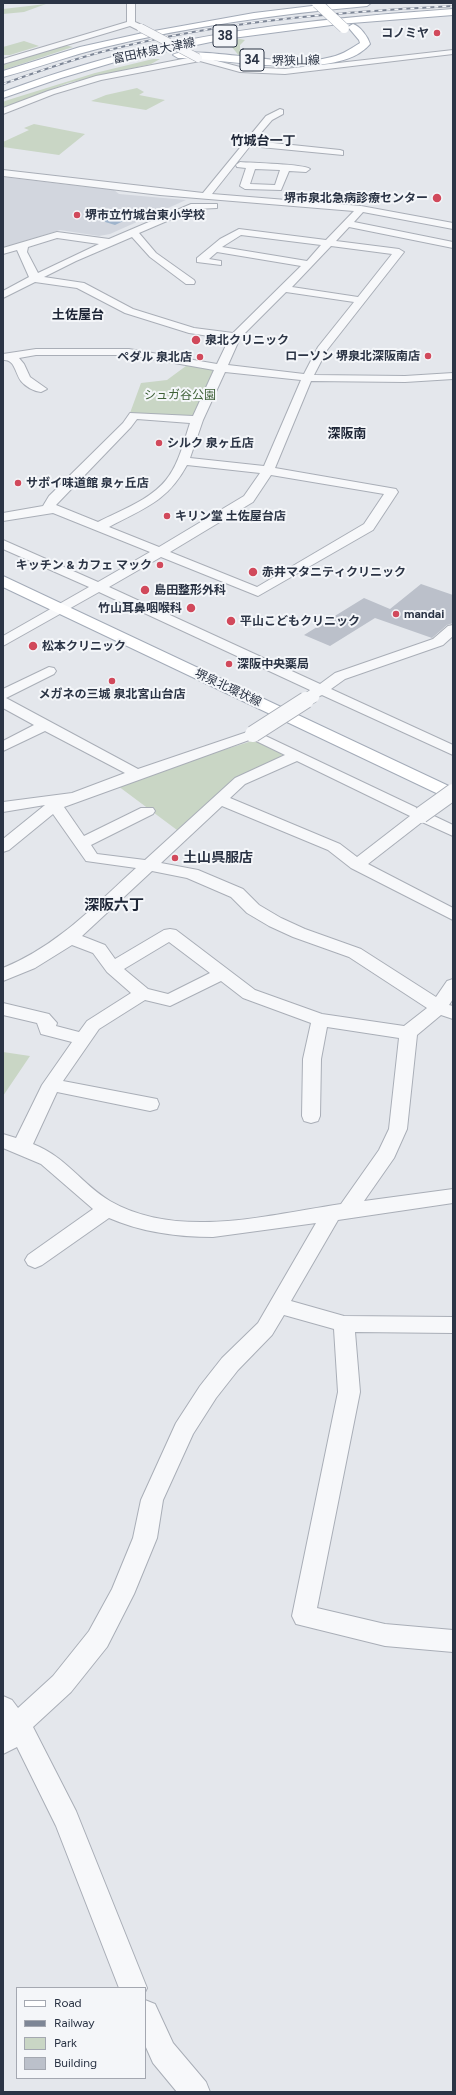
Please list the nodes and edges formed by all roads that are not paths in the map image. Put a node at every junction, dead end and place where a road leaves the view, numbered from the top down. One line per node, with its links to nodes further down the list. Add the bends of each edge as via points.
1 (131, 3): 9 (street)
2 (270, 3): 8 (main road)
3 (310, 3): 8 (main road)
4 (317, 3): 10 (main road, 堺狭山線 / 34, bridge)
5 (328, 3): 10 (main road, 堺狭山線 / 34)
6 (367, 3): 13 (main road, 富田林泉大津線 / 38, via 283,11 202,23)
7 (453, 15): 11 (main road, 38); 18 (main road, 富田林泉大津線 / 38, via 381,17 207,39 102,62)
8 (189, 22): 13 (main road, via 130,35)
9 (131, 23): 14 (street, bridge); 15 (street)
10 (348, 28): 11 (main road, 堺狭山線 / 34, via 354,44 342,52 327,57 302,60 272,59 252,54 247,46 265,36); 16 (main road, 堺狭山線 / 34, via 364,39 366,44 354,54 332,60 286,63 183,55)
11 (293, 30): 16 (main road, 38, via 197,46)
12 (453, 52): 14 (street, via 294,70 257,70 217,65)
13 (68, 53): 17 (main road)
14 (198, 59): 20 (street, via 103,76 66,86)
15 (3, 62)
16 (113, 66): 19 (main road, 堺狭山線)
17 (3, 74)
18 (3, 95)
19 (3, 100)
20 (3, 111)
21 (280, 112): 22 (street, via 272,115)
22 (248, 143): 23 (street); 24 (street)
23 (340, 152)
24 (230, 164): 25 (street); 29 (street)
25 (252, 165): 26 (street); 26 (street, via 245,186 278,188)
26 (286, 167): 27 (street)
27 (306, 169)
28 (3, 173): 29 (street)
29 (205, 196): 30 (street)
30 (280, 201): 31 (street); 34 (street, via 277,209 196,205)
31 (362, 209): 32 (street); 33 (street)
32 (349, 224): 36 (street); 38 (street)
33 (453, 226)
34 (133, 232): 35 (street); 46 (street, via 153,255)
35 (110, 242): 37 (street, via 57,235); 45 (street, via 72,258)
36 (330, 244): 39 (street, via 239,232); 44 (street); 49 (street, via 399,252)
37 (23, 245): 41 (street); 45 (street, via 22,252 28,260)
38 (453, 245)
39 (215, 249): 43 (street, via 201,260); 44 (street)
40 (453, 249): 42 (street)
41 (3, 251)
42 (440, 254)
43 (217, 263)
44 (310, 264): 47 (street)
45 (34, 279): 48 (street); 50 (street, via 87,287 129,311 192,331)
46 (190, 282)
47 (285, 289): 49 (street); 50 (street)
48 (3, 295)
49 (359, 300): 54 (street, via 322,349)
50 (235, 337): 52 (street)
51 (6, 357): 52 (street, via 36,352 129,352); 55 (street, via 15,359 22,367 23,376)
52 (222, 368): 54 (street); 56 (street)
53 (453, 376): 54 (street, via 359,380)
54 (307, 378): 58 (street)
55 (41, 389)
56 (197, 420): 57 (street); 59 (street, via 134,415 53,499)
57 (183, 461): 58 (street); 61 (street, via 172,481 157,496)
58 (268, 470): 63 (street, via 249,499); 63 (street, via 392,492 369,527 258,592)
59 (48, 508): 60 (street); 61 (street)
60 (3, 517)
61 (99, 526): 63 (street)
62 (3, 544): 65 (street)
63 (160, 552): 65 (street)
64 (3, 582): 66 (main road, 堺泉北環状線)
65 (97, 588): 66 (street); 70 (street, via 154,612)
66 (61, 609): 68 (street); 79 (main road, 堺泉北環状線)
67 (453, 629): 70 (street, via 438,642 340,676)
68 (3, 642)
69 (49, 671): 71 (street)
70 (317, 692): 74 (street, bridge); 76 (street)
71 (3, 695)
72 (3, 702): 73 (street)
73 (45, 725): 75 (street); 78 (street)
74 (253, 734): 77 (street); 78 (street)
75 (3, 747)
76 (453, 751)
77 (295, 756): 81 (street, via 240,782); 85 (street)
78 (137, 774): 80 (street)
79 (453, 794): 85 (street, bridge)
80 (76, 796): 82 (street); 83 (street)
81 (221, 800): 89 (street); 90 (street, via 334,847)
82 (54, 805): 87 (street); 88 (street)
83 (3, 807)
84 (147, 812): 87 (street)
85 (422, 815): 86 (street); 90 (street)
86 (453, 831)
87 (82, 843): 89 (street, via 92,858)
88 (3, 847)
89 (149, 865): 92 (street); 99 (street, via 192,874 237,893 253,909 275,922 355,953)
90 (357, 865): 91 (street)
91 (453, 915)
92 (70, 938): 93 (street, via 99,949); 95 (street, via 29,964)
93 (113, 968): 94 (street, via 170,934); 97 (street)
94 (222, 974): 97 (street, via 170,1000); 100 (street, via 249,994)
95 (3, 975)
96 (453, 985): 99 (street)
97 (142, 994): 102 (street, via 93,1025)
98 (3, 1009): 102 (street, via 43,1018 48,1023 47,1030)
99 (446, 1010): 101 (street)
100 (320, 1020): 101 (street); 105 (street, via 312,1059)
101 (408, 1033): 110 (street, via 398,1129 387,1153)
102 (83, 1039): 103 (street)
103 (51, 1086): 104 (street); 107 (street)
104 (150, 1104)
105 (311, 1116)
106 (3, 1140): 107 (street)
107 (22, 1146): 109 (street, via 49,1160 92,1199)
108 (453, 1196): 110 (street)
109 (108, 1208): 110 (street, via 140,1220 190,1230 213,1230); 111 (street)
110 (340, 1212): 112 (street)
111 (35, 1260)
112 (279, 1306): 113 (street); 116 (street, via 265,1329 230,1364 208,1392 184,1429 152,1500 145,1538 122,1594 98,1639 62,1684)
113 (344, 1324): 114 (street); 115 (street, via 349,1392 304,1616 385,1635)
114 (453, 1325)
115 (453, 1641)
116 (11, 1727): 117 (street, via 67,1820)
117 (133, 1987)
118 (146, 2016): 119 (street, via 163,2053)
119 (196, 2092)

